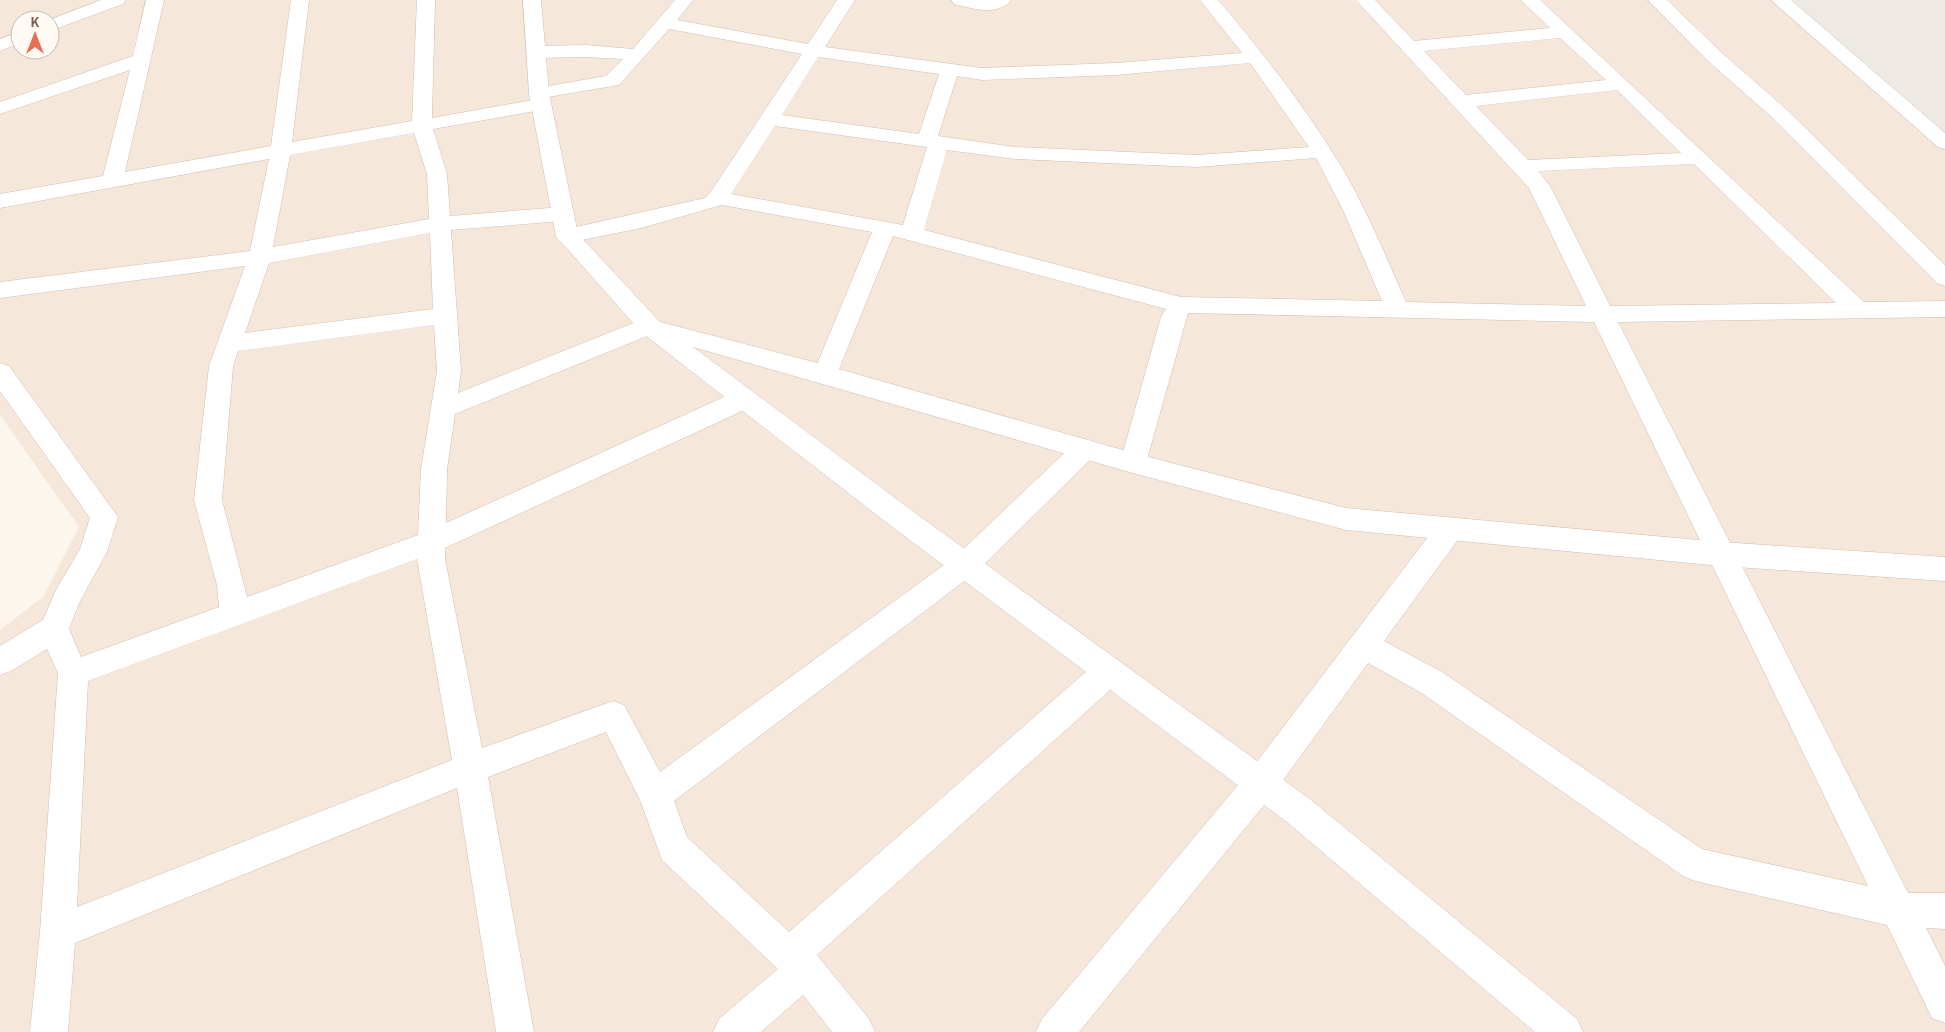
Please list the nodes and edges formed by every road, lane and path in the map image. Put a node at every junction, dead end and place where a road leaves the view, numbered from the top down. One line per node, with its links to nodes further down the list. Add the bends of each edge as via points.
1 (117, 0): 15 (street)
2 (155, 0): 23 (street)
3 (300, 0): 33 (street)
4 (426, 0): 30 (street)
5 (532, 0): 20 (street)
6 (684, 0): 16 (street)
7 (846, 0): 19 (street)
8 (960, 0): 9 (street, via 991,5)
9 (1002, 0)
10 (1209, 0): 22 (street)
11 (1365, 0): 18 (street)
12 (1530, 0): 17 (street)
13 (1657, 0): 45 (street, via 1780,114)
14 (1780, 0): 32 (street)
15 (60, 22)
16 (664, 23): 19 (street); 21 (street)
17 (1565, 32): 18 (street); 25 (street)
18 (1408, 47): 27 (street)
19 (814, 51): 24 (street); 29 (street)
20 (536, 52): 21 (street); 26 (street)
21 (638, 55): 26 (street, via 612,81)
22 (1257, 57): 24 (street, via 1116,69 982,74); 34 (street)
23 (141, 60): 28 (street); 37 (street)
24 (950, 70): 31 (street)
25 (1621, 84): 27 (street); 35 (street)
26 (540, 98): 30 (street); 41 (street)
27 (1460, 102): 36 (street)
28 (0, 108)
29 (768, 119): 31 (street); 38 (street)
30 (422, 126): 33 (street); 40 (street, via 438,174)
31 (933, 141): 34 (street, via 1015,153 1197,162); 43 (street)
32 (1945, 143)
33 (281, 151): 37 (street); 44 (street)
34 (1320, 152): 48 (street, via 1348,198)
35 (1699, 158): 36 (street); 50 (street)
36 (1522, 166): 51 (street, via 1538,186)
37 (113, 179): 39 (street)
38 (718, 198): 41 (street, via 712,203 641,222); 42 (street)
39 (0, 201)
40 (440, 224): 41 (street); 44 (street); 52 (street)
41 (565, 225): 53 (street)
42 (885, 227): 43 (street); 56 (street)
43 (911, 235): 47 (street, via 1016,260)
44 (260, 257): 46 (street); 54 (street)
45 (1945, 278)
46 (0, 290)
47 (1181, 306): 48 (street); 60 (street, via 1173,317)
48 (1397, 309): 51 (street)
49 (1945, 309): 50 (street)
50 (1858, 310): 51 (street)
51 (1601, 314): 63 (street)
52 (446, 315): 54 (street); 58 (street, via 449,372)
53 (649, 326): 56 (street); 57 (street); 58 (street)
54 (228, 344): 66 (street, via 221,366 208,500 231,585)
55 (0, 372): 67 (street, via 104,517 93,552 66,599)
56 (825, 374): 59 (street)
57 (744, 399): 62 (street); 64 (street)
58 (444, 409): 62 (street, via 434,469)
59 (1085, 449): 60 (street); 64 (street)
60 (1133, 463): 61 (street, via 1346,519)
61 (1450, 528): 63 (street); 68 (street)
62 (432, 542): 66 (street); 72 (street, via 431,559)
63 (1721, 554): 65 (street); 75 (street)
64 (965, 565): 70 (street); 74 (street)
65 (1945, 569)
66 (234, 615): 71 (street)
67 (54, 629): 69 (street); 71 (street)
68 (1364, 644): 73 (street); 75 (street, via 1431,682 1696,864)
69 (0, 662)
70 (1109, 671): 73 (street); 78 (street)
71 (73, 673): 77 (street)
72 (470, 768): 74 (street, via 613,715); 77 (street); 80 (street)
73 (1261, 783): 84 (street); 85 (street)
74 (655, 794): 78 (street, via 674,848)
75 (1898, 910): 76 (street); 79 (street)
76 (1945, 911)
77 (58, 932): 81 (street)
78 (798, 963): 82 (street); 83 (street)
79 (1945, 1005)
80 (508, 1030)
81 (49, 1032)
82 (732, 1032)
83 (856, 1032)
84 (1055, 1032)
85 (1564, 1032)

